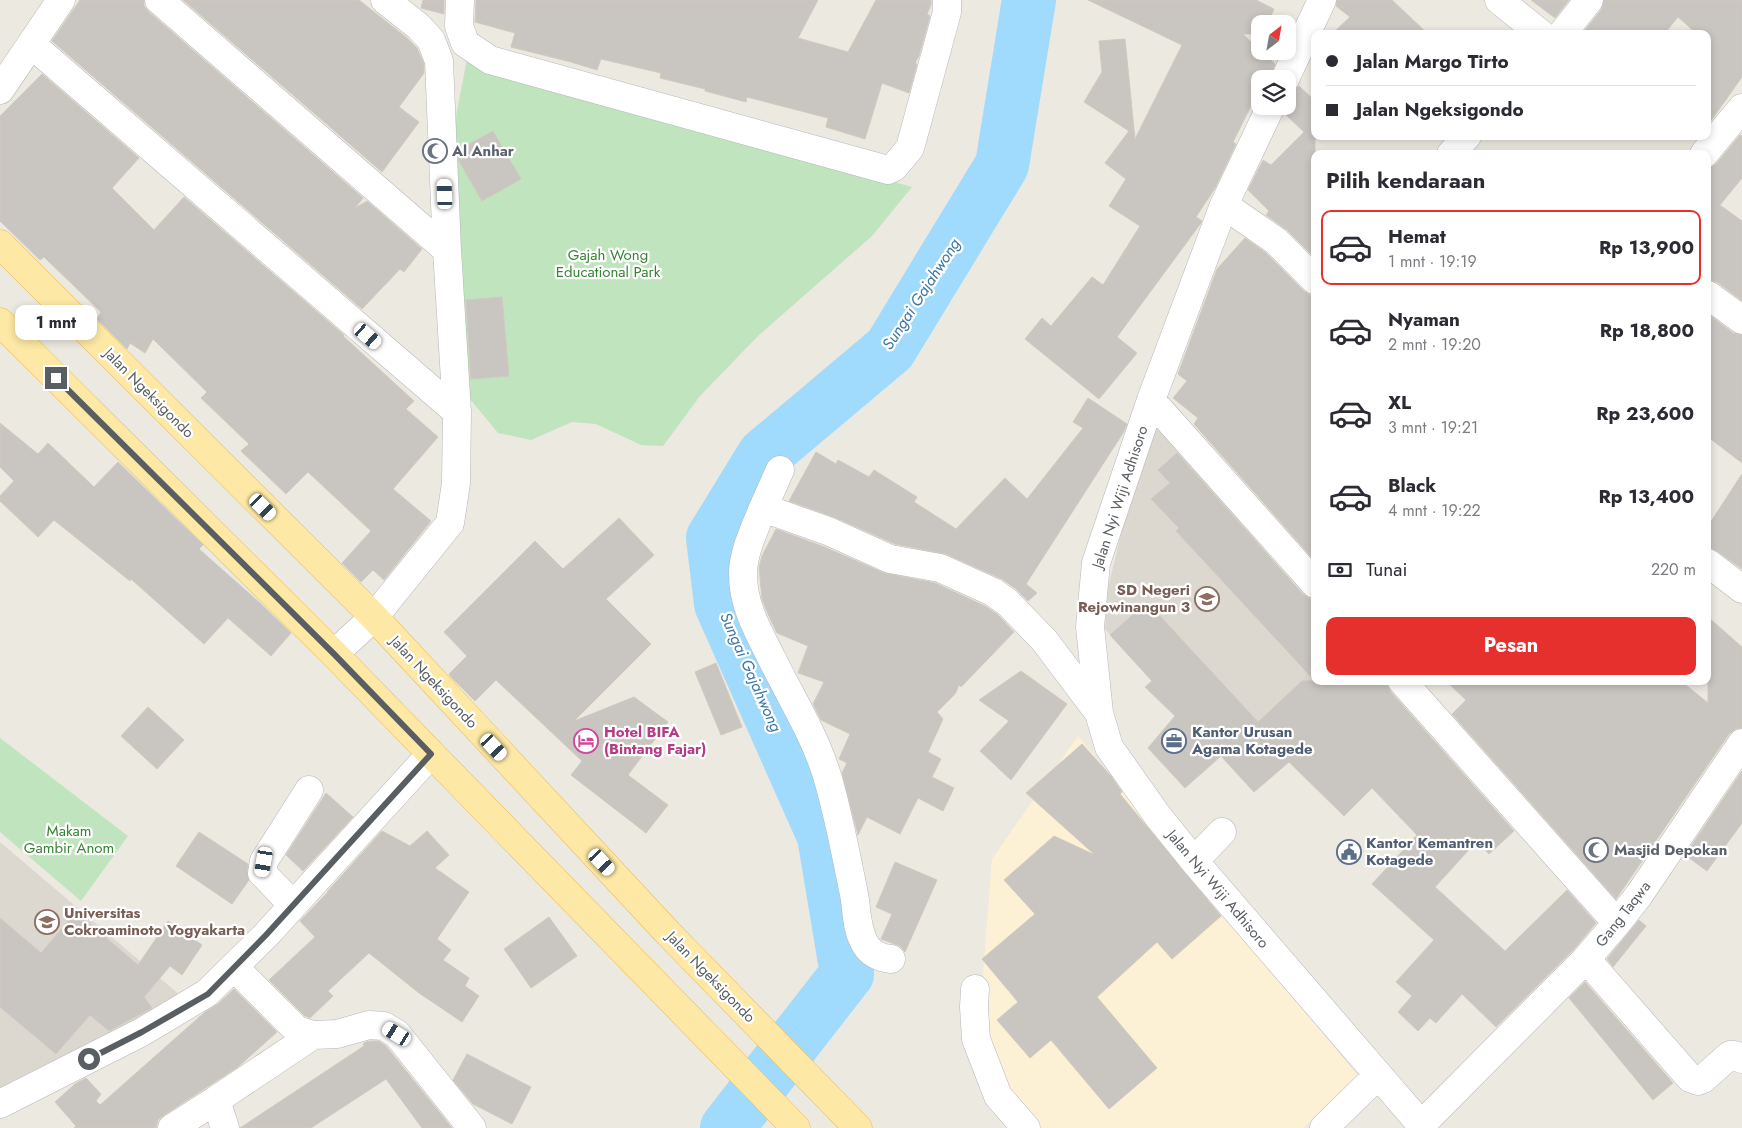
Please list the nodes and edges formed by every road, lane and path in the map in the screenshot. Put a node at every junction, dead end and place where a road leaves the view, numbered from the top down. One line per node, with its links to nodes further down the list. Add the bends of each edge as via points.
1 (60, 0): 11 (street)
2 (159, 0): 21 (street)
3 (385, 0): 21 (street, via 431,40 439,61)
4 (460, 0): 5 (street, via 459,26 465,43 490,60 888,170 910,148)
5 (947, 0)
6 (1322, 0): 12 (street)
7 (1499, 0): 9 (street)
8 (1589, 0): 10 (street)
9 (1536, 30)
10 (1565, 30)
11 (31, 44): 13 (street); 27 (street)
12 (1289, 70)
13 (0, 90)
14 (1268, 115): 19 (street, Jalan Nyi Wiji Adhisoro)
15 (1738, 122): 18 (street)
16 (1463, 140): 17 (street)
17 (1455, 150)
18 (1708, 150)
19 (1224, 205): 22 (street, via 1276,241); 26 (street, Jalan Nyi Wiji Adhisoro)
20 (0, 244): 33 (main road, Jalan Ngeksigondo)
21 (447, 250): 27 (street)
22 (1311, 276)
23 (1711, 297): 24 (street)
24 (1742, 320)
25 (0, 322): 34 (main road)
26 (1151, 400): 31 (street); 36 (street, Jalan Nyi Wiji Adhisoro, via 1096,564 1090,627)
27 (456, 412): 33 (street, via 456,483 450,524)
28 (780, 470): 29 (street)
29 (763, 508): 36 (street, via 828,531 890,559 940,568 993,592 1044,640); 44 (street, via 744,561 748,610 823,762 837,810 864,942 877,956)
30 (1711, 565): 32 (street)
31 (1311, 580)
32 (1742, 589)
33 (374, 617): 34 (street); 58 (main road, Jalan Ngeksigondo, via 668,933)
34 (334, 654): 38 (main road)
35 (1406, 685): 43 (street)
36 (1099, 713): 41 (street, Jalan Nyi Wiji Adhisoro, via 1109,747)
37 (1742, 743): 43 (street, Gang Taqwa)
38 (431, 754): 42 (street); 57 (main road)
39 (309, 790): 42 (street, via 264,862 262,873)
40 (1222, 832): 41 (street)
41 (1194, 861): 50 (street, Jalan Nyi Wiji Adhisoro)
42 (293, 905): 46 (street)
43 (1617, 923): 45 (street, Gang Taqwa)
44 (892, 959)
45 (1586, 960): 49 (street, via 1690,1078 1703,1079 1730,1055); 53 (street, Gang Taqwa)
46 (234, 967): 48 (street, via 297,1030); 52 (street, via 208,994)
47 (975, 989): 59 (street, via 976,1039 998,1096)
48 (313, 1035): 51 (street); 56 (street, via 337,1034 369,1025 384,1026 397,1034)
49 (1742, 1059)
50 (1377, 1076): 53 (street, Jalan Nyi Wiji Adhisoro); 60 (street)
51 (216, 1100): 54 (street); 55 (street)
52 (0, 1103)
53 (1422, 1126)
54 (172, 1128)
55 (225, 1128)
56 (472, 1128)
57 (796, 1128)
58 (858, 1128)
59 (1026, 1128)
60 (1324, 1128)

